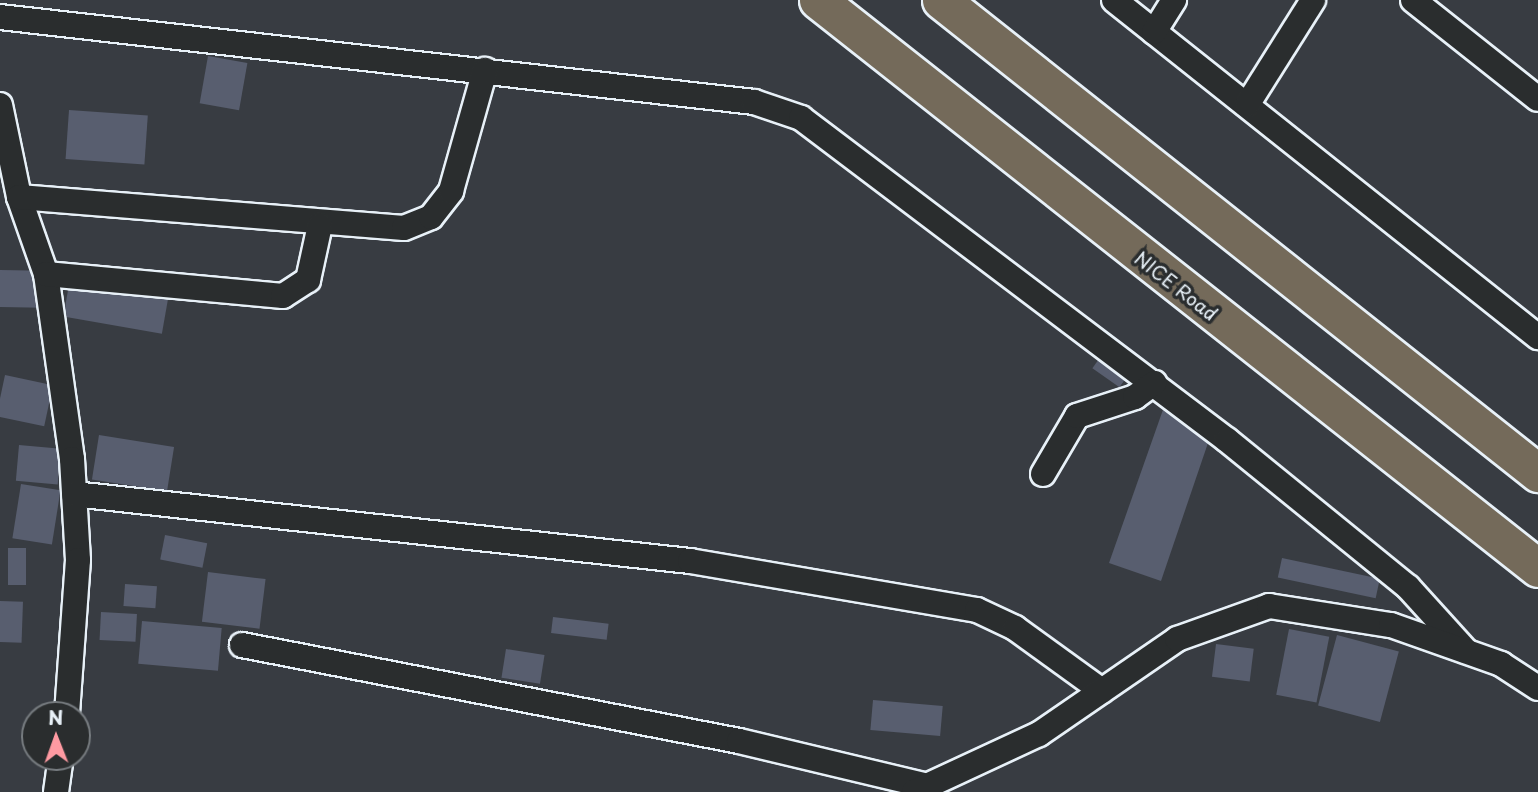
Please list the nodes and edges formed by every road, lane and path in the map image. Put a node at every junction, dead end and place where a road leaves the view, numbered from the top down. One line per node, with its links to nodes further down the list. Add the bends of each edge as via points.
1 (1, 0): 8 (street)
2 (818, 0): 23 (highway, NICE Road)
3 (941, 0): 20 (highway)
4 (1114, 0): 10 (street)
5 (1174, 0): 10 (street)
6 (1313, 0): 14 (street)
7 (1413, 0): 12 (street)
8 (0, 8)
9 (0, 17): 11 (street)
10 (1154, 32): 14 (street)
11 (485, 71): 16 (street, via 451,191 431,217 404,228); 19 (street, via 754,102 801,118)
12 (1538, 99)
13 (0, 105): 15 (street)
14 (1247, 105): 18 (street)
15 (19, 197): 16 (street); 17 (street)
16 (320, 225): 17 (street, via 308,280 283,296)
17 (46, 274): 22 (street)
18 (1538, 337)
19 (1154, 383): 21 (street, via 1135,397 1077,416); 25 (street, via 1408,587)
20 (1538, 473)
21 (1042, 474)
22 (74, 495): 27 (street, via 690,561 977,610 1015,628); 28 (street, via 77,618)
23 (1538, 568)
24 (242, 645): 30 (street, via 739,741)
25 (1466, 651): 26 (street); 27 (street, via 1391,625 1269,606 1177,639)
26 (1538, 688)
27 (1102, 691): 30 (street, via 1039,734)
28 (68, 701)
29 (59, 771): 31 (street)
30 (921, 789)
31 (56, 792)

